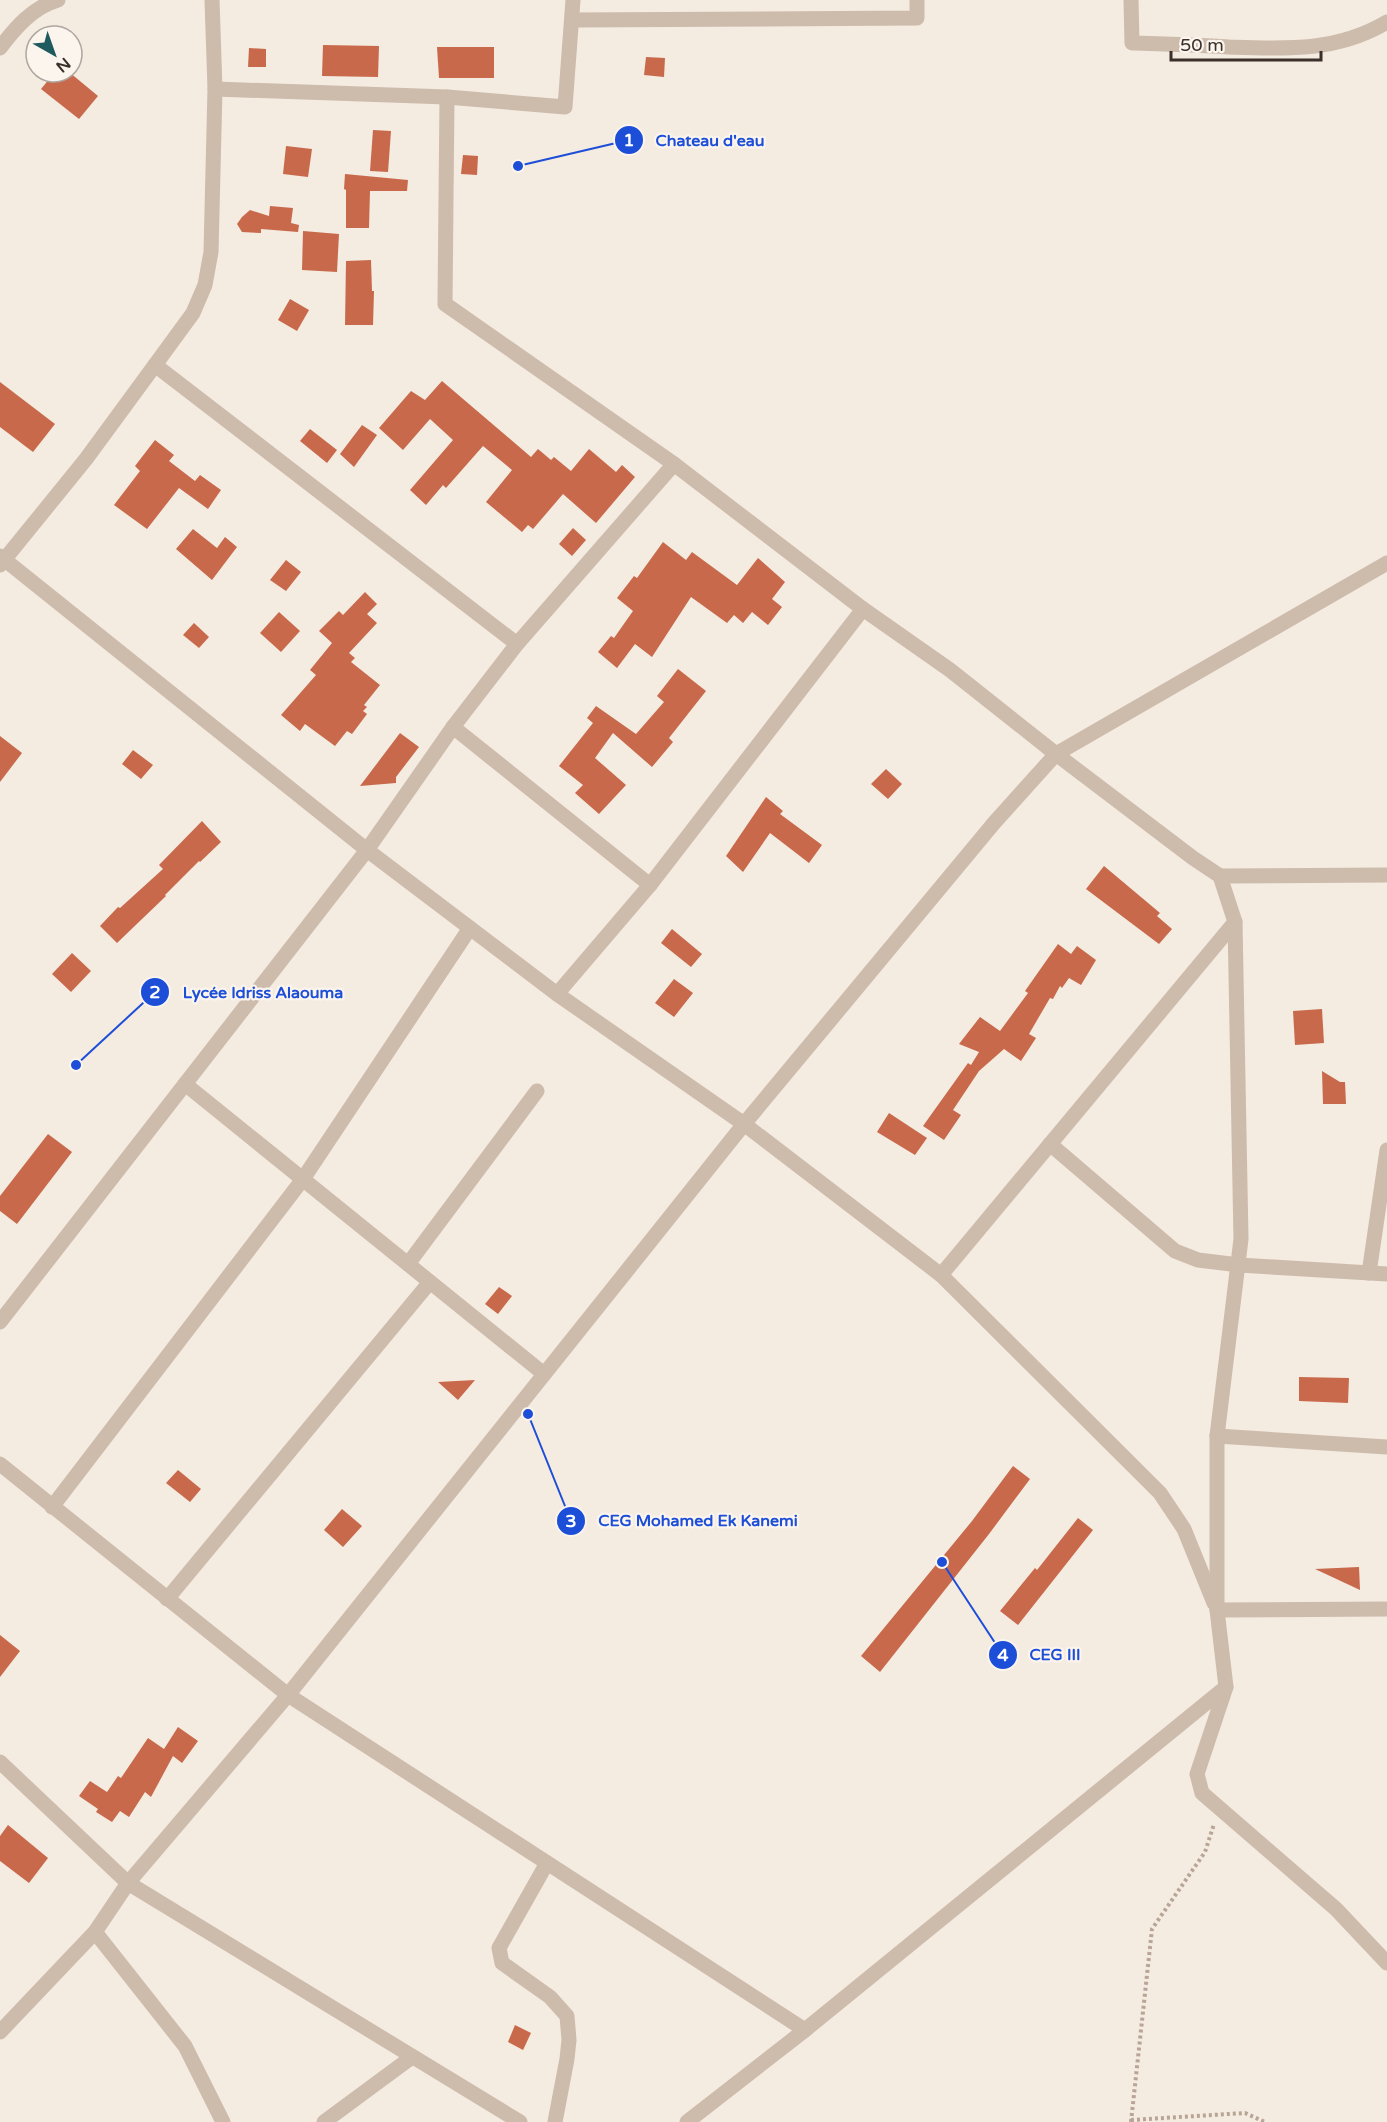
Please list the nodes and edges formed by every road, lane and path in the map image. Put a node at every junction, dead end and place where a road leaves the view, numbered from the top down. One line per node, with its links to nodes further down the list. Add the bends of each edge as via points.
1 (58, 0): 8 (street, via 28,17)
2 (212, 0): 9 (street)
3 (573, 0): 6 (street)
4 (917, 0): 6 (street, via 917,18)
5 (1131, 0): 7 (street, via 1132,43 1316,47 1367,33)
6 (572, 20): 10 (street, via 565,107)
7 (1387, 22)
8 (0, 48)
9 (215, 89): 10 (street); 11 (street, via 211,252 205,285 193,313)
10 (447, 97): 12 (street, via 445,304)
11 (155, 365): 13 (street, via 86,459); 16 (street)
12 (674, 464): 15 (street); 16 (street)
13 (2, 560): 19 (street)
14 (1387, 563): 18 (street)
15 (863, 609): 18 (street, via 950,670); 22 (street)
16 (517, 644): 17 (street)
17 (453, 727): 19 (street); 22 (street)
18 (1056, 754): 21 (street); 28 (street)
19 (367, 850): 24 (street); 26 (street)
20 (1387, 875): 21 (street)
21 (1220, 876): 23 (street)
22 (650, 885): 25 (street)
23 (1235, 922): 29 (street); 33 (street)
24 (470, 928): 25 (street); 31 (street)
25 (557, 993): 28 (street)
26 (185, 1084): 31 (street); 38 (street)
27 (537, 1091): 32 (street)
28 (744, 1124): 36 (street); 39 (street)
29 (1050, 1144): 33 (street, via 1175,1251 1198,1260); 36 (street)
30 (1387, 1150): 34 (street)
31 (303, 1179): 32 (street); 43 (street)
32 (408, 1264): 37 (street)
33 (1239, 1265): 34 (street); 40 (street)
34 (1369, 1273): 35 (street)
35 (1387, 1274)
36 (941, 1275): 46 (street, via 1160,1493 1184,1529)
37 (430, 1282): 39 (street); 44 (street)
38 (0, 1322)
39 (544, 1374): 48 (street)
40 (1217, 1436): 41 (street); 46 (street)
41 (1387, 1447)
42 (0, 1464): 43 (street)
43 (52, 1507): 44 (street)
44 (167, 1599): 48 (street)
45 (1387, 1609): 46 (street)
46 (1217, 1610): 47 (street)
47 (1226, 1687): 50 (street, via 1197,1774 1202,1793); 55 (street)
48 (288, 1695): 51 (street); 52 (street)
49 (0, 1762): 52 (street)
50 (1220, 1808): 54 (street, via 1336,1909); 58 (path, via 1205,1852 1152,1929)
51 (547, 1863): 55 (street); 62 (street, via 499,1948 502,1963 550,1997 567,2016 567,2059)
52 (128, 1882): 53 (street); 57 (street)
53 (95, 1932): 56 (street); 59 (street, via 185,2046)
54 (1387, 1963)
55 (805, 2030): 63 (street)
56 (0, 2032)
57 (412, 2057): 60 (street); 61 (street)
58 (1131, 2121): 64 (path, via 1245,2113)
59 (224, 2122)
60 (324, 2122)
61 (520, 2122)
62 (555, 2122)
63 (687, 2122)
64 (1265, 2122)

